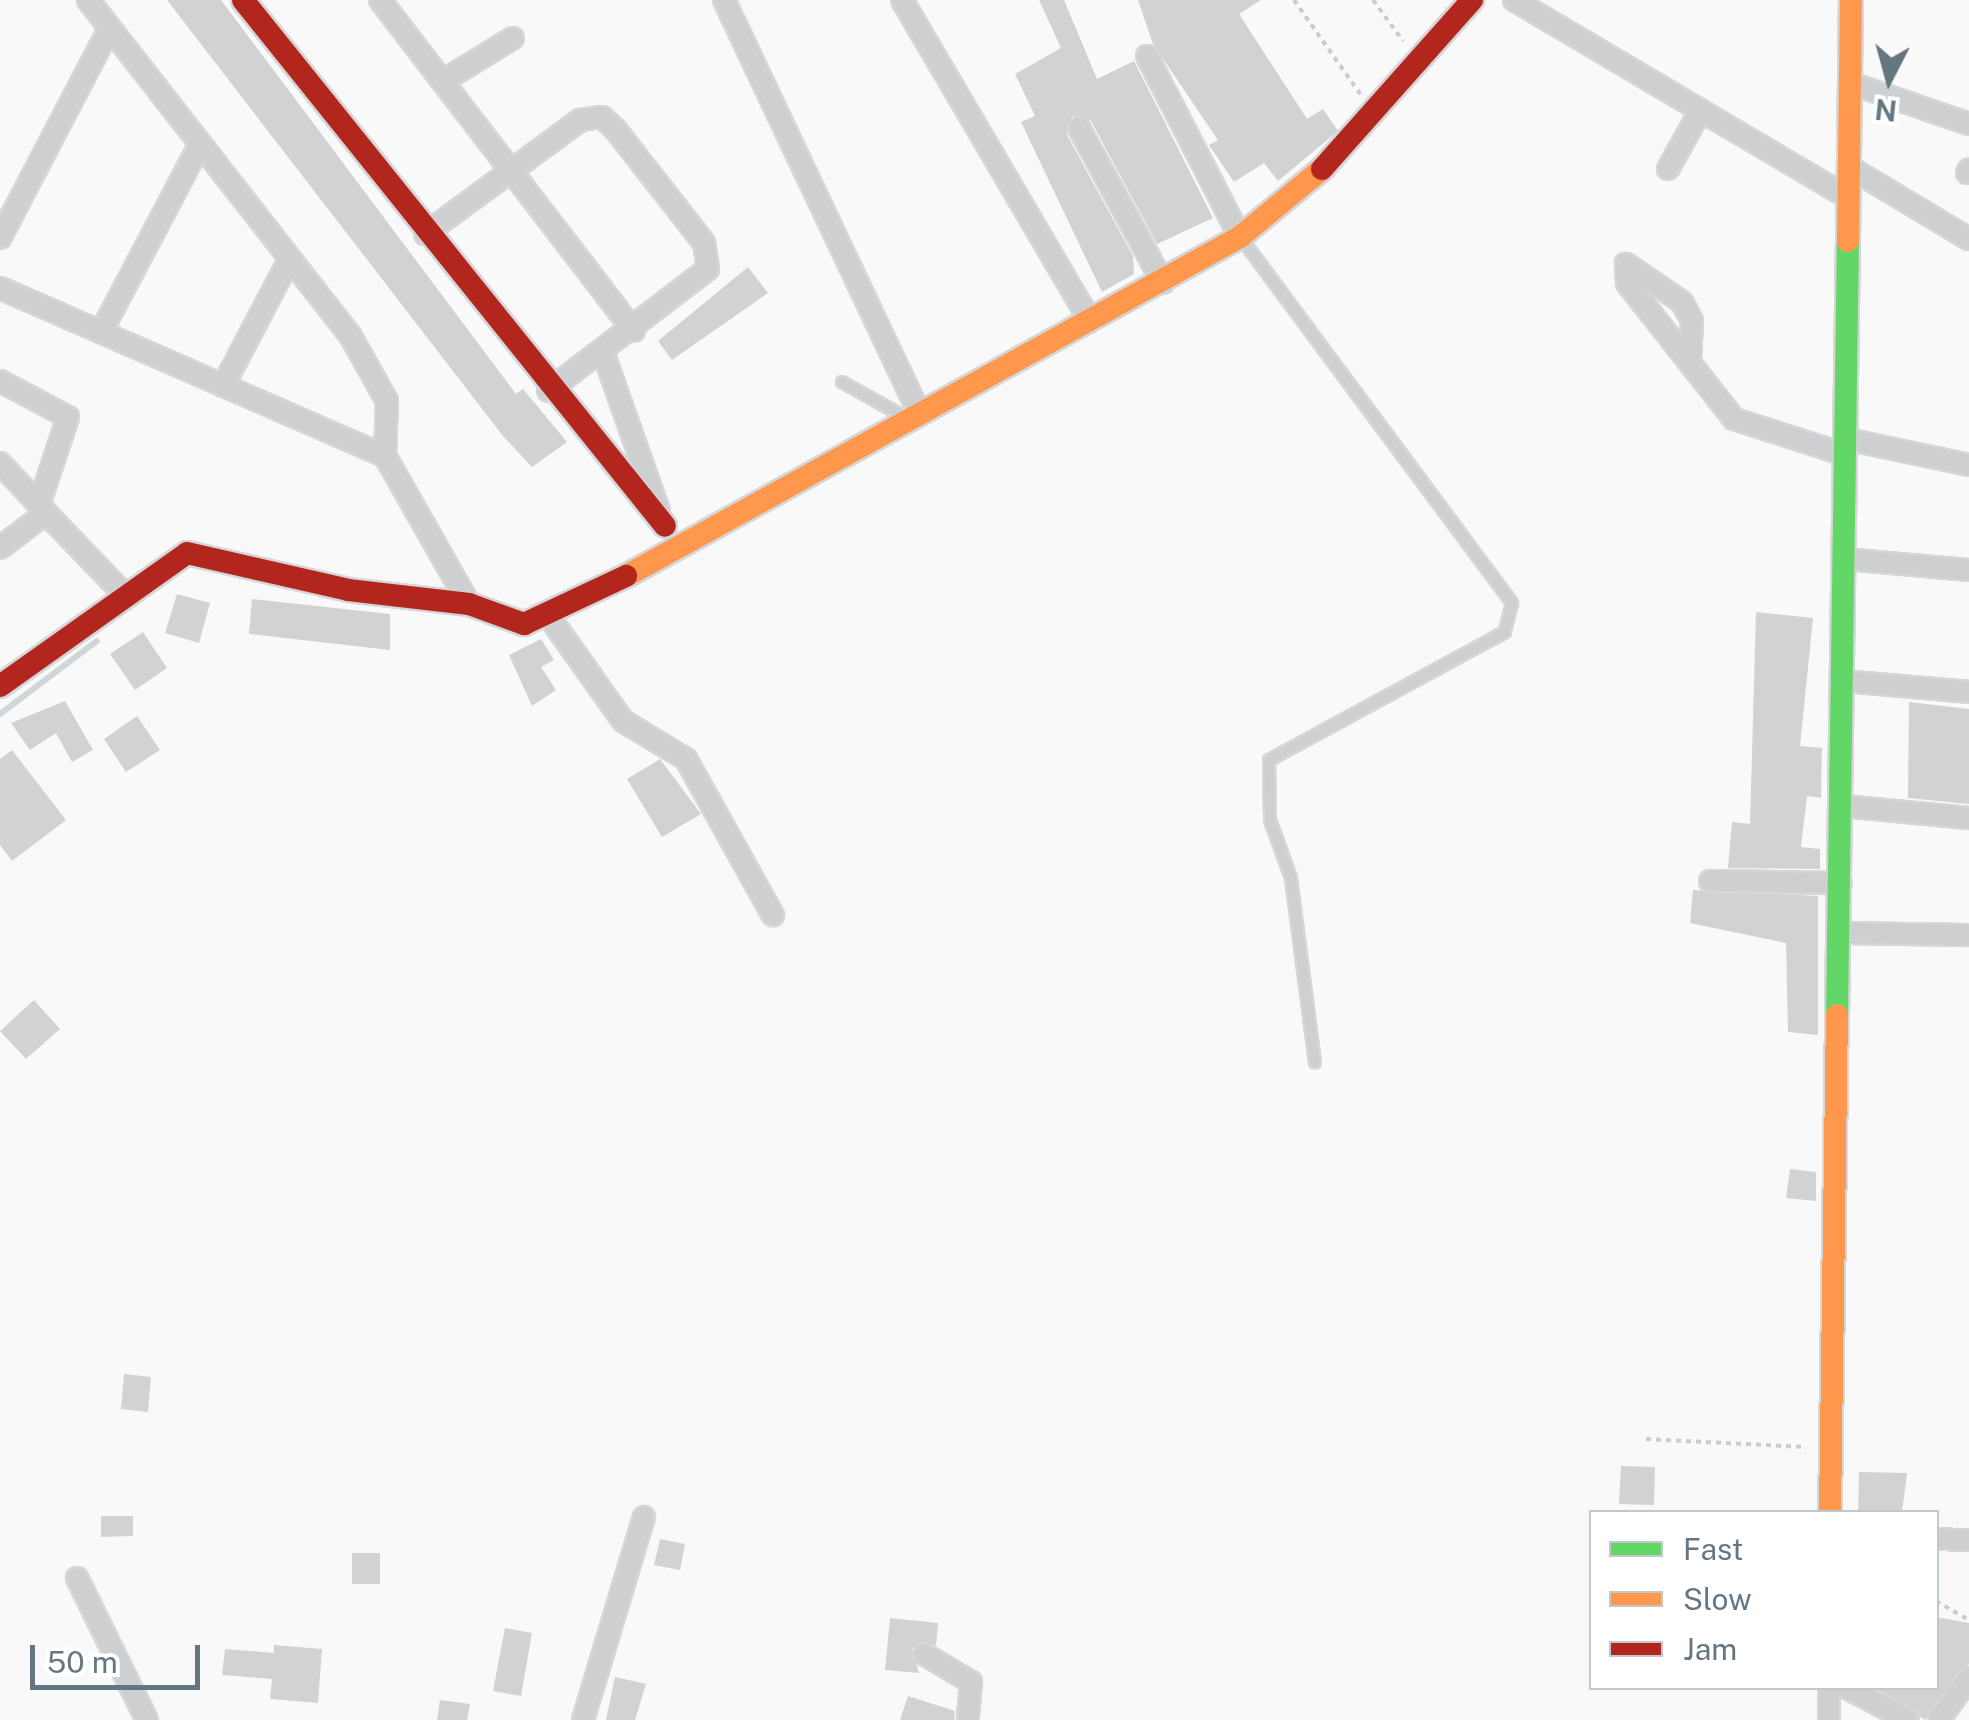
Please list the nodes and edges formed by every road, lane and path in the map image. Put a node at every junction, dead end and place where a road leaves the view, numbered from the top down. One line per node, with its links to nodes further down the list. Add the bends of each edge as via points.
1 (88, 0): 11 (street)
2 (243, 0): 26 (street)
3 (724, 0): 42 (street)
4 (902, 0): 33 (street)
5 (1294, 0): 17 (path)
6 (1374, 0): 14 (path)
7 (1472, 0): 14 (street)
8 (1514, 0): 18 (street)
9 (1851, 0): 16 (street)
10 (387, 2): 15 (street)
11 (110, 28): 21 (street); 28 (street)
12 (513, 38): 15 (street)
13 (1147, 56): 27 (street)
14 (1420, 65): 17 (street)
15 (443, 81): 23 (street)
16 (1850, 83): 19 (street); 22 (street)
17 (1378, 113): 27 (street, via 1319,176)
18 (1698, 115): 24 (street); 25 (street)
19 (1969, 124)
20 (1079, 128): 31 (street)
21 (200, 144): 30 (street); 34 (street)
22 (1849, 166): 25 (street); 29 (street)
23 (510, 168): 26 (street); 35 (street); 35 (street, via 580,120 602,118 704,243 702,279)
24 (1668, 169)
25 (1848, 198): 43 (street)
26 (425, 234): 41 (street)
27 (1240, 237): 31 (street); 65 (lane, via 1512,604 1505,632 1269,760 1268,805 1290,878)
28 (0, 238)
29 (1969, 238)
30 (287, 264): 40 (street); 44 (street, via 376,378 393,431)
31 (1163, 283): 33 (street)
32 (0, 288): 34 (street)
33 (1090, 321): 42 (street)
34 (101, 332): 40 (street)
35 (634, 332): 36 (street)
36 (604, 355): 41 (street); 48 (street)
37 (1690, 360): 43 (street, via 1734,419)
38 (0, 381): 47 (street, via 68,417)
39 (842, 382): 42 (lane)
40 (223, 386): 44 (street)
41 (548, 391): 48 (street)
42 (911, 413): 48 (street)
43 (1846, 447): 46 (street); 50 (street)
44 (385, 456): 53 (street)
45 (0, 463): 47 (street)
46 (1969, 465)
47 (42, 508): 49 (street); 52 (street)
48 (671, 535): 54 (street)
49 (0, 548)
50 (1845, 559): 51 (street); 55 (street)
51 (1969, 570)
52 (125, 595): 53 (street, via 187,553 348,590); 56 (street)
53 (469, 604): 54 (street, via 524,624)
54 (550, 618): 62 (street, via 623,721 686,759)
55 (1844, 681): 57 (street); 58 (street)
56 (0, 686)
57 (1969, 692)
58 (1842, 806): 59 (street); 61 (street)
59 (1969, 818)
60 (1710, 881): 61 (street)
61 (1841, 883): 63 (street)
62 (772, 914)
63 (1840, 933): 64 (street); 67 (street)
64 (1969, 935)
65 (1316, 1062)
66 (1646, 1439): 67 (path)
67 (1830, 1448): 68 (street)
68 (1830, 1510)
69 (644, 1517): 80 (street)
70 (1939, 1540): 71 (street)
71 (1969, 1540)
72 (77, 1578): 79 (street)
73 (1939, 1603): 74 (path)
74 (1969, 1620)
75 (924, 1654): 81 (street, via 971,1682)
76 (1969, 1678): 84 (street)
77 (1830, 1690): 82 (street)
78 (1851, 1690): 83 (street)
79 (147, 1720)
80 (583, 1720)
81 (968, 1720)
82 (1829, 1720)
83 (1908, 1720)
84 (1939, 1720)

